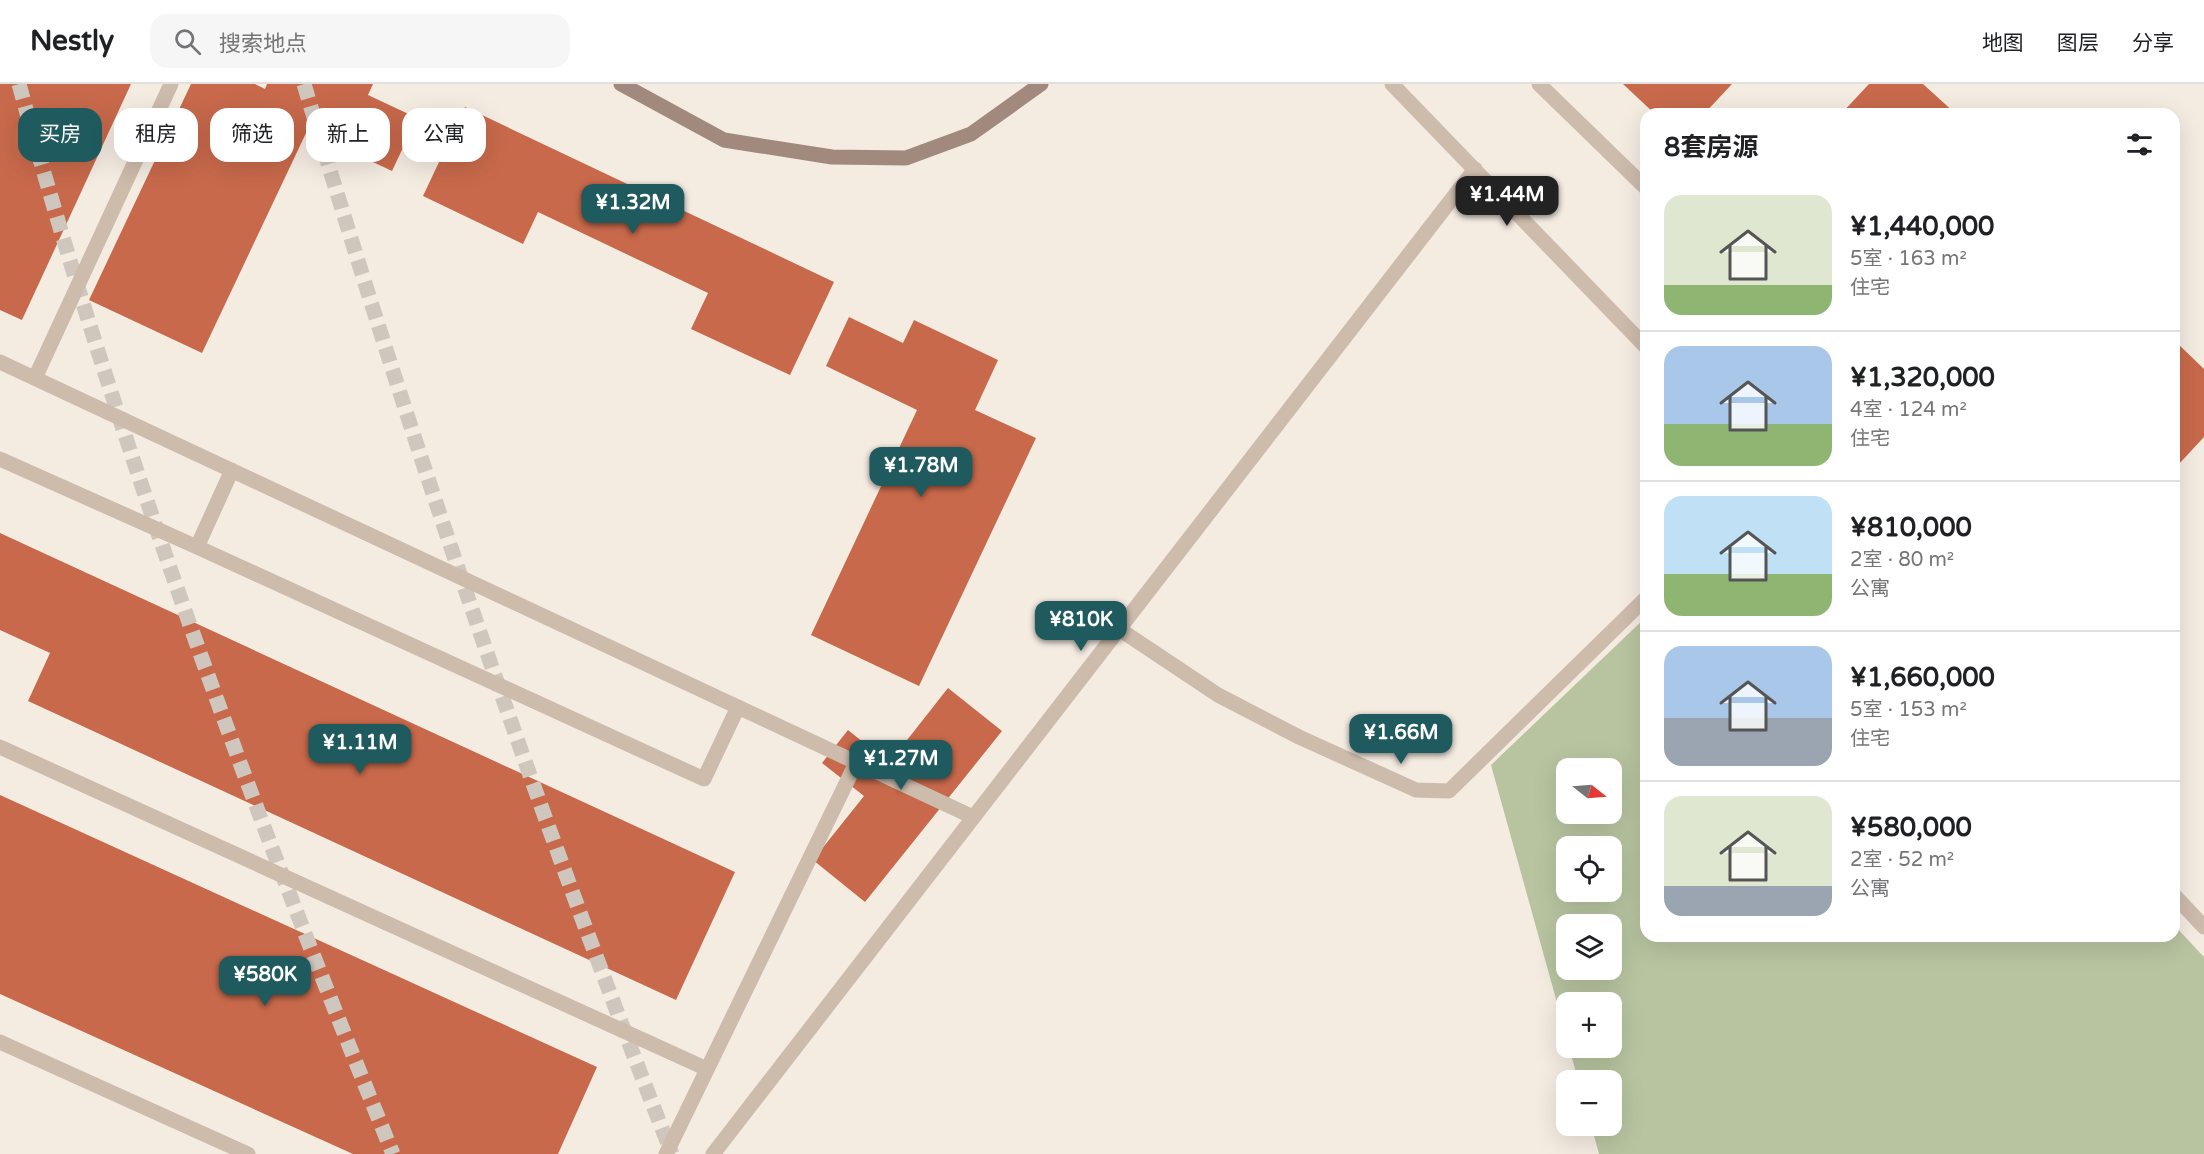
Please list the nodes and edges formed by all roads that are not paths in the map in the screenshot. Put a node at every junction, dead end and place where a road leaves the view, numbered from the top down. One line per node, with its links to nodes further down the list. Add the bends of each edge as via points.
1 (171, 84): 10 (street)
2 (621, 84): 3 (street, via 724,140 832,157 906,158 971,134)
3 (1041, 84)
4 (1392, 84): 6 (street)
5 (1539, 84): 7 (street)
6 (1474, 170): 8 (street); 15 (street)
7 (1640, 182)
8 (1640, 340)
9 (0, 362): 10 (street)
10 (35, 378): 12 (street)
11 (0, 459): 13 (street)
12 (232, 470): 13 (street); 16 (street)
13 (197, 547): 16 (street, via 704,779)
14 (1640, 604): 15 (street, via 1449,791 1416,790 1299,737 1218,694)
15 (1119, 629): 19 (street)
16 (738, 707): 18 (street)
17 (0, 747): 23 (street)
18 (856, 763): 19 (street); 23 (street)
19 (973, 817): 26 (street)
20 (2180, 901): 21 (street)
21 (2204, 927)
22 (0, 1042): 24 (street)
23 (707, 1069): 25 (street)
24 (248, 1154)
25 (666, 1154)
26 (713, 1154)

